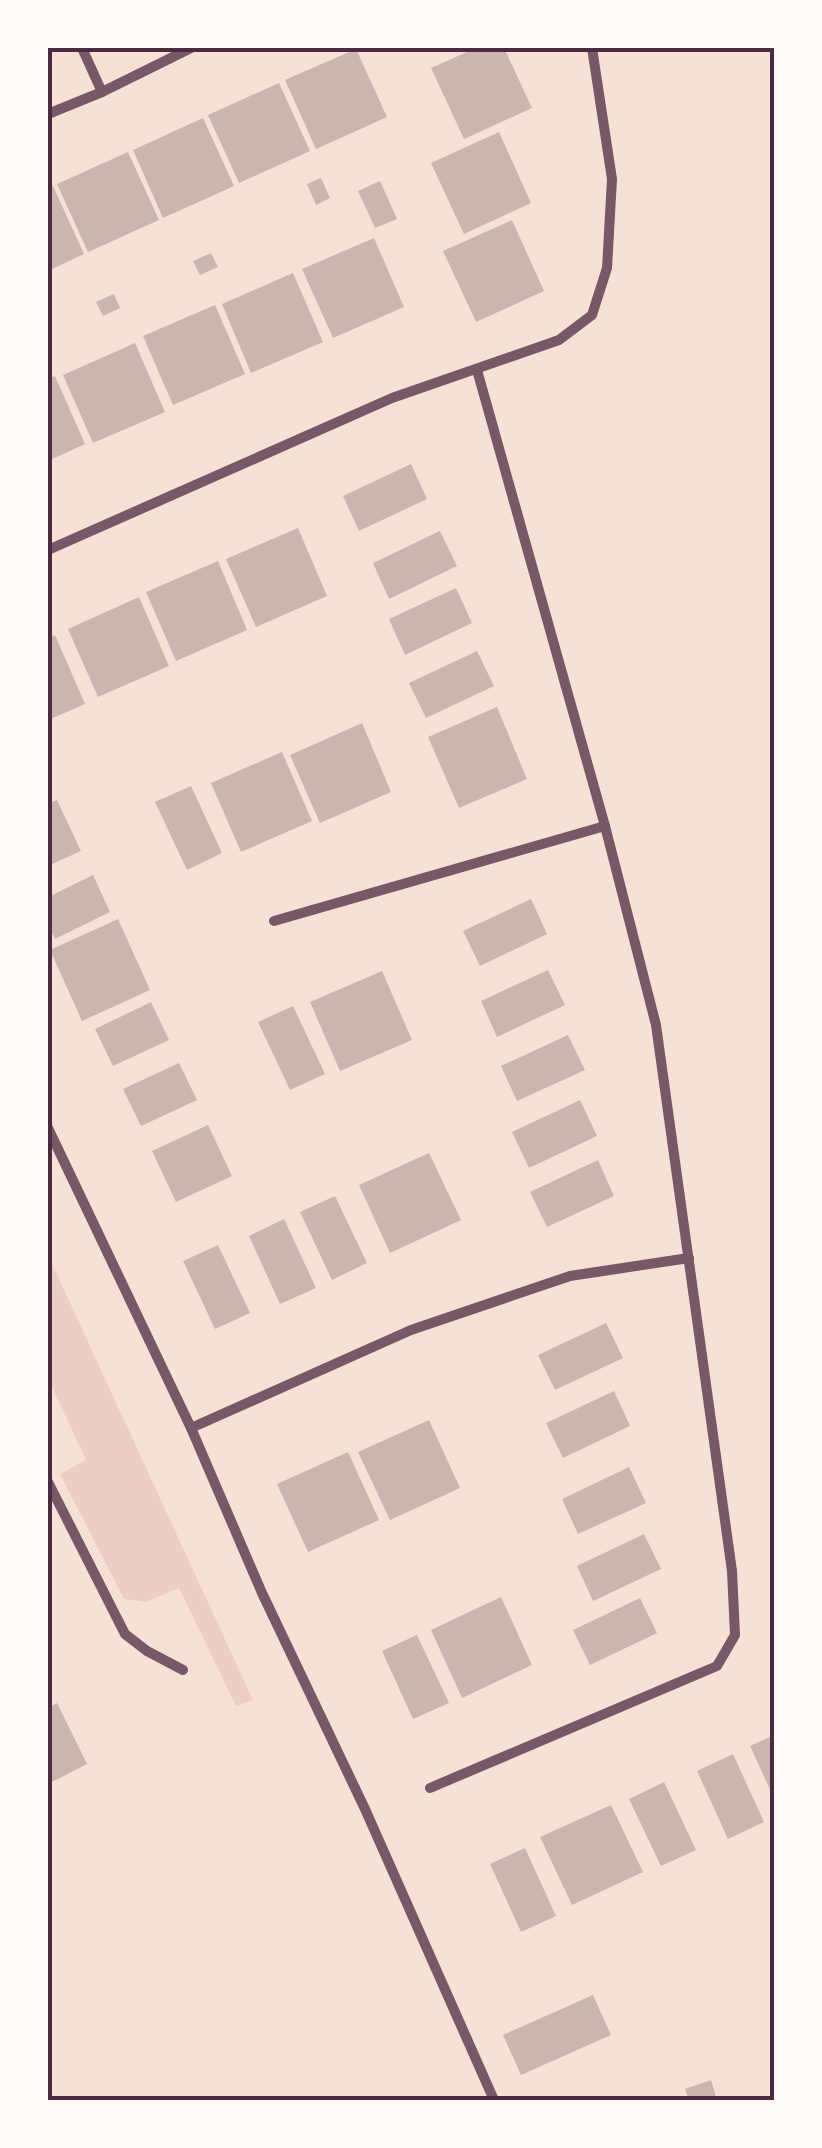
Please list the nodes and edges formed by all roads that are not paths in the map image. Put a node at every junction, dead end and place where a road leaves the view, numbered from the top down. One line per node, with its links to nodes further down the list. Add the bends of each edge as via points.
1 (82, 48): 4 (street)
2 (190, 48): 4 (street)
3 (592, 48): 6 (street, via 612,179 608,268 592,315 560,340)
4 (102, 92): 5 (street)
5 (48, 114)
6 (477, 370): 7 (street, via 392,398); 8 (street)
7 (48, 550)
8 (605, 826): 9 (street); 11 (street, via 656,1025)
9 (274, 922)
10 (48, 1128): 12 (street)
11 (688, 1258): 12 (street, via 570,1276 411,1330); 15 (street, via 735,1635 717,1666)
12 (191, 1428): 16 (street)
13 (48, 1482): 14 (street, via 125,1634)
14 (184, 1670)
15 (430, 1788)
16 (494, 2100)

